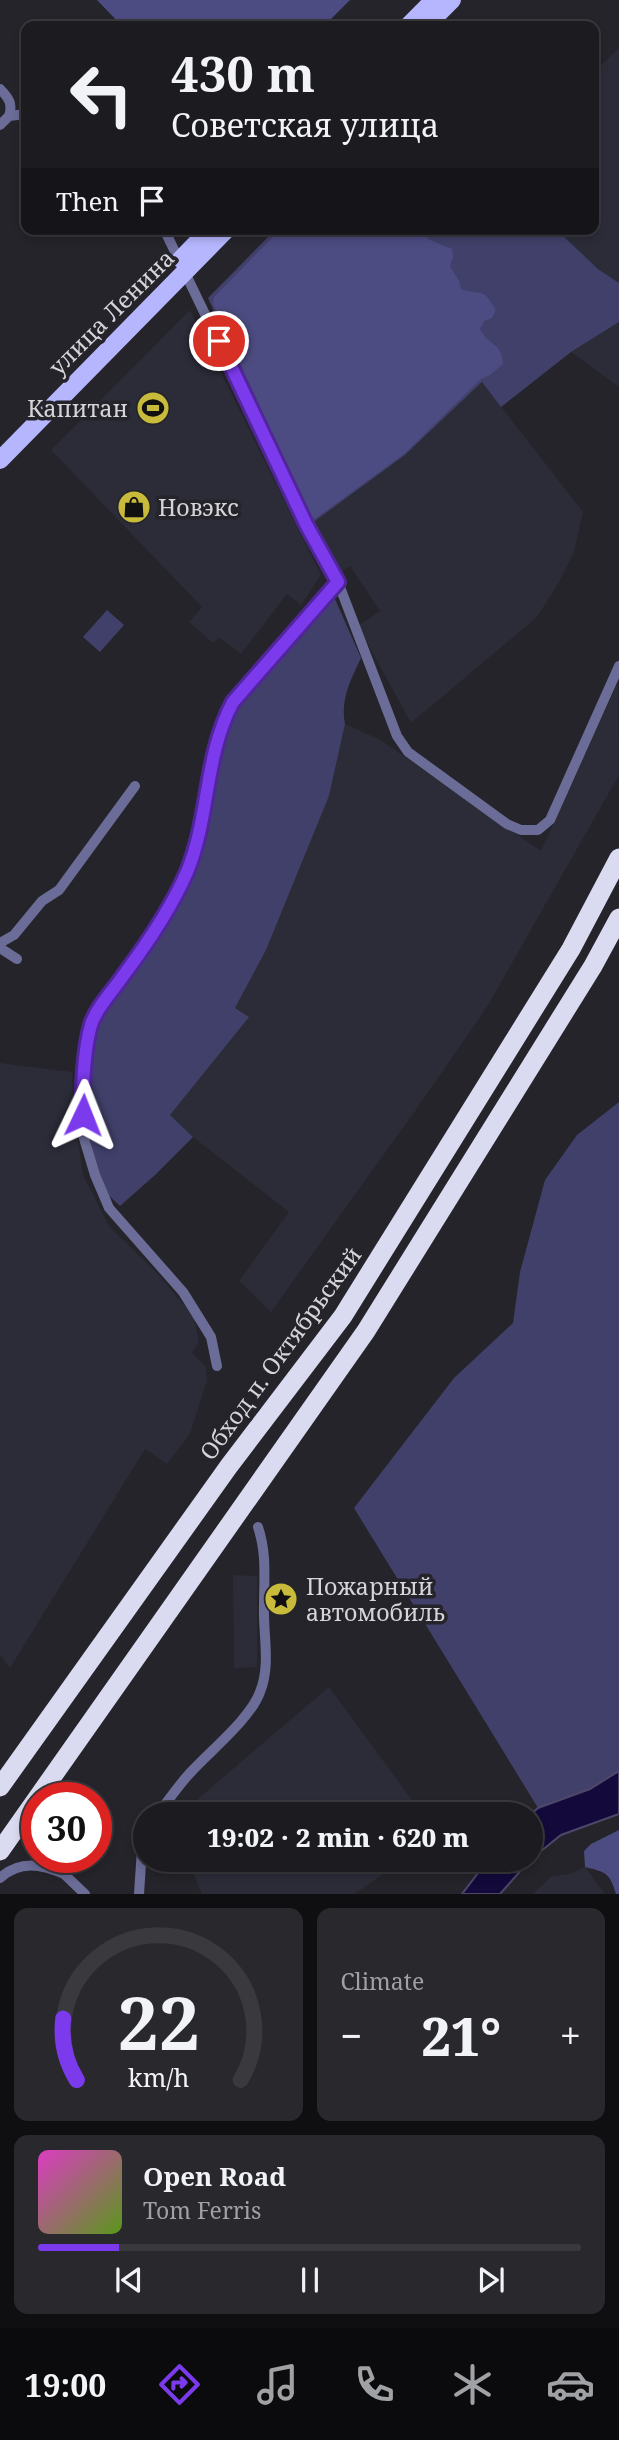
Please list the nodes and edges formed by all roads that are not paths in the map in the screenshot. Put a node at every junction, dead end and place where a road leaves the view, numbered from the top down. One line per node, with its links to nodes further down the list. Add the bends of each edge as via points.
1 (434, 0): 3 (main road)
2 (452, 0): 4 (main road)
3 (413, 21)
4 (431, 21)
5 (0, 89): 7 (street, via 12,108)
6 (21, 115): 7 (street)
7 (9, 116): 8 (street)
8 (0, 125)
9 (167, 235): 12 (street)
10 (205, 235): 12 (main road, улица Ленина)
11 (221, 235): 12 (main road, улица Ленина)
12 (182, 266): 13 (main road, улица Ленина); 14 (main road, улица Ленина); 15 (street)
13 (0, 444)
14 (0, 460)
15 (338, 582): 16 (street, via 397,736 408,752 521,830 538,830 550,820); 22 (street, via 233,702 218,737 186,873 146,944 91,1023 82,1095 83,1135 94,1175 109,1208 183,1292 211,1337)
16 (619, 666)
17 (135, 786): 20 (street, via 59,890 42,901)
18 (619, 859): 26 (highway, Обход п. Октябрьский, via 571,949 343,1316 229,1466)
19 (619, 918): 24 (highway, via 366,1331)
20 (0, 946): 21 (street)
21 (17, 959)
22 (217, 1366)
23 (258, 1527): 27 (street, via 266,1573 266,1667 260,1692 250,1710)
24 (52, 1775): 25 (street); 28 (highway)
25 (50, 1782)
26 (0, 1787)
27 (167, 1802)
28 (0, 1851)
29 (140, 1872): 33 (street)
30 (64, 1874): 31 (street, via 43,1865 22,1865); 32 (street)
31 (0, 1878)
32 (85, 1894)
33 (139, 1894)

